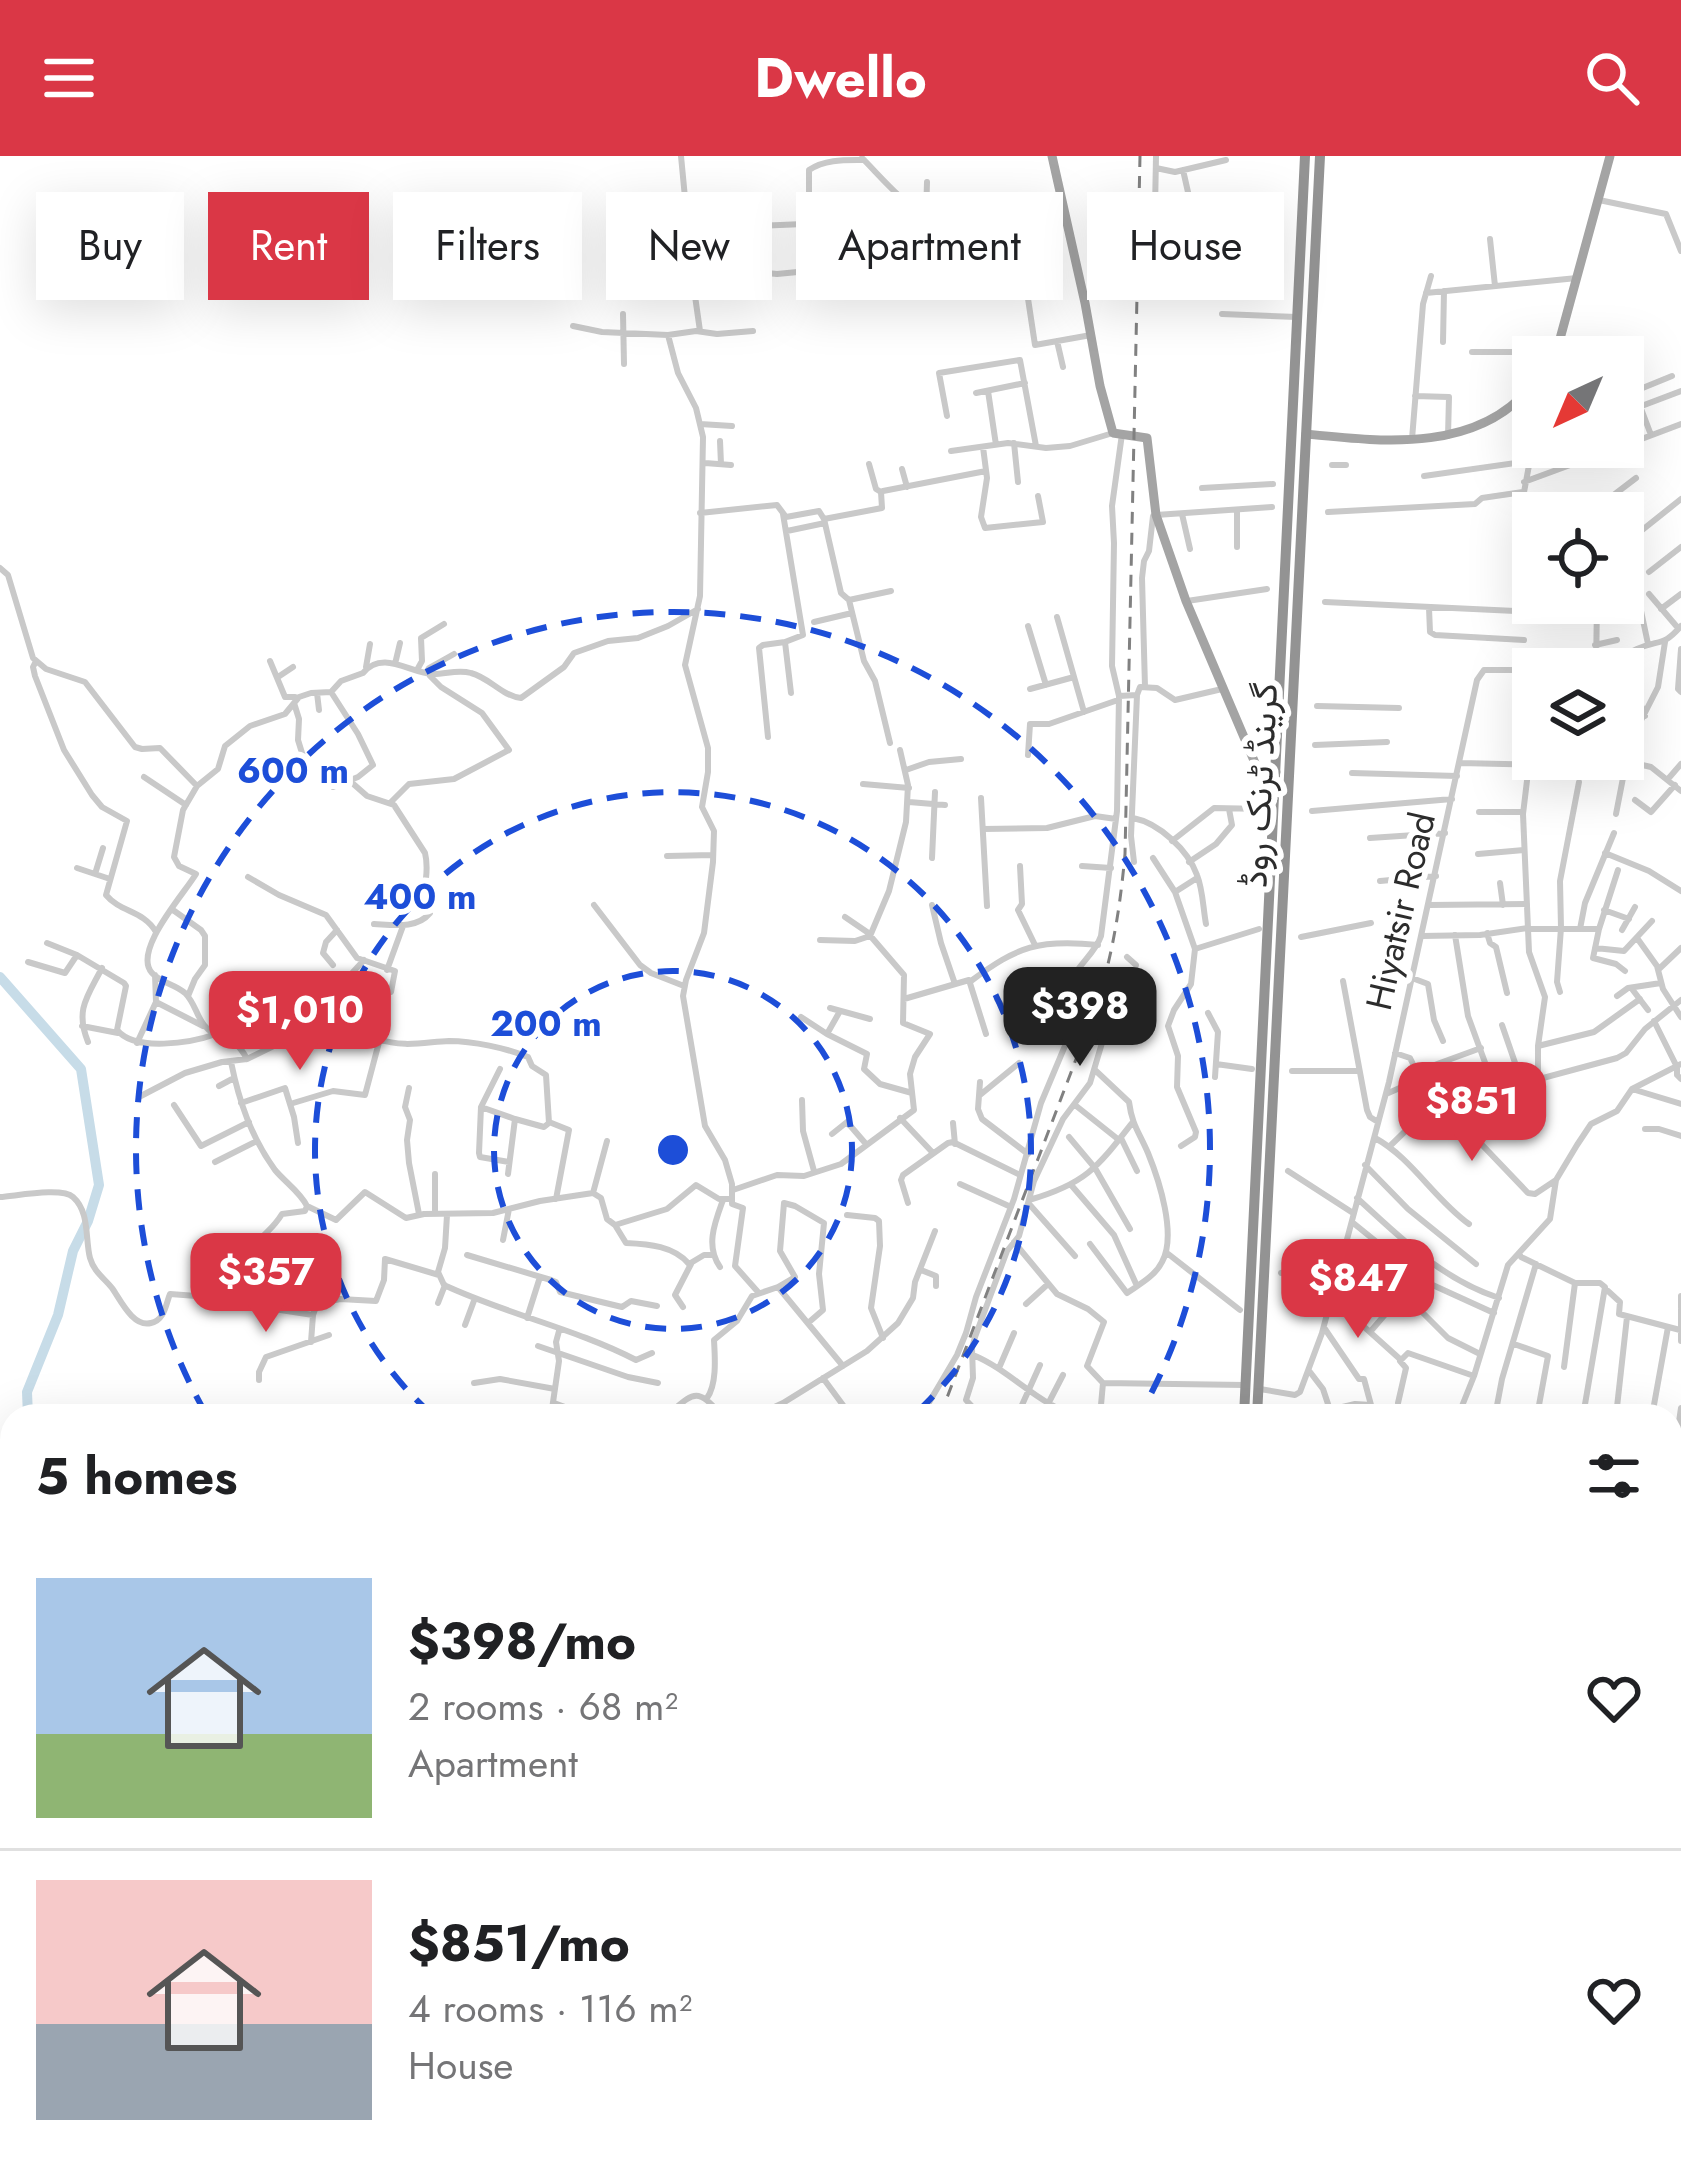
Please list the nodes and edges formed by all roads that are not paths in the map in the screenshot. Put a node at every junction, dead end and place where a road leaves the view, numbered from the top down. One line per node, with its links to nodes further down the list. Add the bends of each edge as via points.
1 (681, 156): 7 (street, via 688,229 801,226 809,216 809,170)
2 (1052, 156): 14 (main road)
3 (1156, 156): 9 (street)
4 (1305, 156): 30 (highway, گرینڈ ٹرنک روڈ)
5 (1320, 156): 60 (highway, گرینڈ ٹرنک روڈ)
6 (1610, 156): 17 (main road)
7 (862, 158): 12 (street)
8 (1226, 160): 10 (street)
9 (1156, 168): 10 (street); 15 (street)
10 (1183, 170): 16 (street)
11 (927, 182): 13 (street)
12 (900, 192)
13 (927, 192)
14 (1059, 192)
15 (1155, 192)
16 (1188, 192)
17 (1599, 200): 20 (street, via 1666,214); 22 (main road)
18 (1063, 210): 36 (main road)
19 (1490, 238): 23 (street)
20 (1681, 251)
21 (1431, 276): 25 (street)
22 (1577, 278): 23 (street); 37 (main road)
23 (1495, 286): 24 (street)
24 (1444, 292): 25 (street); 39 (street)
25 (1426, 293): 50 (street)
26 (696, 300): 33 (street)
27 (1028, 300): 38 (street, via 1035,345)
28 (622, 314): 34 (street)
29 (1222, 314): 30 (street)
30 (1297, 317): 58 (highway, گرینڈ ٹرنک روڈ)
31 (573, 326): 34 (street)
32 (753, 331): 33 (street)
33 (700, 332): 35 (street)
34 (622, 334): 35 (street); 42 (street)
35 (668, 335): 55 (street)
36 (1091, 335): 38 (street); 59 (main road)
37 (1561, 336)
38 (1057, 341): 43 (street)
39 (1443, 342)
40 (1472, 352): 41 (street)
41 (1512, 352)
42 (624, 364)
43 (1063, 367)
44 (1672, 376): 46 (street)
45 (1025, 383): 47 (street); 53 (street, via 1020,360 939,373); 68 (street)
46 (1644, 387)
47 (988, 391): 49 (street); 67 (street)
48 (1681, 391): 51 (street)
49 (976, 393)
50 (1414, 396): 62 (street, via 1449,397); 64 (street)
51 (1644, 405)
52 (1512, 407): 62 (main road)
53 (947, 416)
54 (1644, 417): 61 (street)
55 (700, 424): 57 (street); 71 (street)
56 (1681, 424): 61 (street)
57 (732, 426)
58 (1291, 432): 60 (highway); 179 (highway, گرینڈ ٹرنک روڈ)
59 (1118, 434): 68 (street); 97 (main road, via 1148,438); 159 (street, via 1112,666)
60 (1306, 434): 64 (main road); 361 (highway, گرینڈ ٹرنک روڈ)
61 (1651, 435): 63 (street)
62 (1448, 436): 64 (main road)
63 (1644, 438)
64 (1412, 439)
65 (720, 442): 73 (street)
66 (1014, 443): 67 (street); 68 (street); 84 (street)
67 (996, 445): 69 (street)
68 (1036, 446)
69 (983, 447): 70 (street); 81 (street)
70 (951, 451)
71 (704, 463): 73 (street); 99 (street)
72 (1512, 463): 82 (street)
73 (721, 464): 75 (street)
74 (869, 464): 89 (street)
75 (731, 465)
76 (1332, 465): 77 (street)
77 (1346, 465)
78 (1527, 468): 85 (street)
79 (1562, 468): 85 (street)
80 (902, 470): 87 (street)
81 (986, 471): 87 (street); 93 (street, via 985,528 1042,522)
82 (1424, 476)
83 (1636, 478): 91 (street)
84 (1018, 482)
85 (1524, 482): 90 (street)
86 (1273, 484): 88 (street)
87 (907, 487): 89 (street)
88 (1202, 488)
89 (881, 492): 102 (street, via 882,508)
90 (1523, 492)
91 (1618, 492)
92 (1512, 494): 98 (street, via 1475,504)
93 (1038, 496)
94 (1681, 499): 103 (street)
95 (1272, 507): 96 (street)
96 (1237, 510): 101 (street); 105 (street)
97 (1155, 511): 101 (street); 115 (main road); 151 (street, via 1142,578)
98 (1328, 512)
99 (700, 513): 100 (street, via 777,505); 118 (street)
100 (783, 514): 102 (street, via 819,511); 104 (street)
101 (1182, 514): 107 (street)
102 (824, 521): 104 (street); 114 (street)
103 (1644, 529)
104 (786, 531): 131 (street, via 803,635)
105 (1237, 547)
106 (1681, 548): 109 (street)
107 (1190, 549)
108 (0, 568): 141 (street)
109 (1649, 572)
110 (1267, 589): 115 (street)
111 (891, 592): 114 (street)
112 (1649, 594): 119 (street)
113 (1681, 594): 119 (street)
114 (849, 600): 121 (street)
115 (1186, 601): 153 (main road)
116 (1325, 602): 117 (street)
117 (1429, 608): 120 (street); 129 (street, via 1435,635)
118 (698, 609): 147 (street, via 638,638 574,653 521,698 469,672); 218 (street, via 685,665 708,748 702,807)
119 (1661, 609): 128 (street)
120 (1512, 612)
121 (852, 613): 123 (street); 167 (street)
122 (1057, 617): 149 (street)
123 (814, 622)
124 (444, 624): 147 (street, via 421,638)
125 (1596, 624): 135 (street)
126 (1644, 624): 136 (street)
127 (1028, 626): 150 (street)
128 (1680, 628): 132 (street)
129 (1524, 640)
130 (1617, 640): 135 (street)
131 (785, 642): 157 (street); 166 (street, via 760,649)
132 (1665, 642): 136 (street); 165 (street)
133 (400, 643): 143 (street)
134 (370, 644): 145 (street)
135 (1595, 645): 137 (street)
136 (1648, 645): 138 (street)
137 (1596, 648)
138 (1640, 648)
139 (1681, 649): 155 (street)
140 (454, 654): 147 (street)
141 (36, 661): 189 (street, via 85,682 127,740 160,748); 233 (street, via 67,754 97,802 127,821)
142 (270, 661): 148 (street)
143 (395, 664): 145 (street); 147 (street)
144 (293, 667): 148 (street)
145 (366, 667): 154 (street)
146 (1512, 670): 173 (street, Hiyatsir Road, via 1481,673)
147 (423, 672): 197 (street, via 482,713 509,751 454,779 410,784)
148 (278, 677): 160 (street, via 285,697)
149 (1074, 677): 150 (street); 164 (street)
150 (1046, 685): 152 (street)
151 (1144, 687): 153 (street, via 1175,700); 158 (street)
152 (1030, 689)
153 (1222, 689): 179 (main road, via 1258,770)
154 (331, 692): 156 (street); 185 (street, via 373,765)
155 (1681, 692)
156 (317, 693): 160 (street); 163 (street)
157 (791, 693)
158 (1137, 694): 159 (street); 207 (street)
159 (1119, 698): 164 (street); 208 (street)
160 (296, 700): 177 (street); 189 (street, via 227,744 218,769)
161 (1317, 706): 162 (street)
162 (1399, 708)
163 (319, 710)
164 (1084, 712): 171 (street, via 1030,724)
165 (1645, 716)
166 (768, 737)
167 (890, 742)
168 (1387, 742): 169 (street)
169 (1315, 745)
170 (900, 750): 178 (street)
171 (1028, 755)
172 (961, 759): 178 (street)
173 (1460, 763): 174 (street); 181 (street, Hiyatsir Road)
174 (1512, 763)
175 (1644, 764): 188 (street)
176 (1681, 764): 188 (street)
177 (307, 769)
178 (905, 770): 191 (street)
179 (1276, 772): 361 (highway, گرینڈ ٹرنک روڈ)
180 (1352, 773): 181 (street)
181 (1457, 776): 194 (street, Hiyatsir Road)
182 (144, 778): 198 (street)
183 (1532, 780): 205 (street)
184 (1623, 780): 206 (street)
185 (350, 781): 190 (street); 197 (street)
186 (1579, 782): 254 (street, via 1560,880)
187 (863, 784): 191 (street)
188 (1675, 785): 195 (street, via 1651,812)
189 (196, 786): 198 (street)
190 (333, 787)
191 (909, 788): 196 (street)
192 (934, 791): 199 (street)
193 (981, 798): 209 (street)
194 (1452, 799): 203 (street); 210 (street, Hiyatsir Road)
195 (1635, 800)
196 (909, 802): 199 (street); 264 (street)
197 (390, 803): 253 (street, via 428,862 430,913)
198 (186, 805): 245 (street, via 174,857 196,874)
199 (934, 805): 200 (street); 220 (street)
200 (945, 805)
201 (1229, 809): 202 (street); 213 (street, via 1211,809); 223 (street, via 1227,833)
202 (1265, 809)
203 (1312, 812)
204 (1479, 812): 205 (street)
205 (1523, 812): 215 (street)
206 (1616, 814)
207 (1133, 818): 213 (street); 222 (street)
208 (1116, 819): 209 (street); 227 (street)
209 (983, 829): 243 (street)
210 (1445, 833): 212 (street); 230 (street, Hiyatsir Road)
211 (1614, 833): 216 (street)
212 (1370, 838)
213 (1172, 841): 223 (street)
214 (103, 848): 229 (street)
215 (1523, 850): 217 (street); 239 (street)
216 (1605, 853): 236 (street); 257 (street)
217 (1478, 854)
218 (713, 855): 219 (street); 290 (street, via 704,933)
219 (667, 856)
220 (932, 858)
221 (1153, 858): 237 (street)
222 (1134, 862)
223 (1190, 862): 232 (street)
224 (1020, 866): 271 (street, via 1018,910)
225 (1082, 866): 227 (street)
226 (77, 868): 229 (street)
227 (1111, 868): 270 (street)
228 (1618, 870): 246 (street)
229 (95, 874): 233 (street)
230 (1436, 876): 234 (street); 238 (street, Hiyatsir Road)
231 (248, 877): 259 (street, via 326,915)
232 (1198, 878): 237 (street); 252 (street)
233 (110, 879): 261 (street, via 109,900 144,917)
234 (1380, 881)
235 (1500, 883): 242 (street)
236 (1681, 891)
237 (1175, 892): 274 (street)
238 (1429, 904): 242 (street); 265 (street, Hiyatsir Road)
239 (1527, 904): 242 (street); 256 (street)
240 (595, 905): 290 (street, via 640,965)
241 (932, 905): 289 (street)
242 (1503, 905)
243 (987, 907)
244 (1635, 908): 248 (street)
245 (173, 910): 261 (street); 296 (street, via 205,936 205,965)
246 (1604, 910): 248 (street); 258 (street)
247 (845, 917): 264 (street)
248 (1629, 919): 260 (street)
249 (1652, 921): 267 (street)
250 (1371, 923): 266 (street)
251 (374, 924): 253 (street)
252 (1206, 924)
253 (403, 926): 282 (street)
254 (1561, 928): 256 (street); 257 (street); 294 (street)
255 (1259, 929): 274 (street)
256 (1528, 929): 262 (street); 323 (street, via 1545,997)
257 (1580, 929): 258 (street)
258 (1598, 929): 272 (street)
259 (337, 930): 277 (street); 279 (street, via 323,953)
260 (1622, 930)
261 (155, 932): 284 (street, via 148,964)
262 (1487, 933): 263 (street); 295 (street)
263 (1455, 935): 265 (street); 324 (street)
264 (870, 936): 268 (street); 298 (street, via 904,975)
265 (1422, 936): 285 (street, Hiyatsir Road)
266 (1301, 937)
267 (1637, 938): 272 (street, via 1624,951); 281 (street)
268 (820, 940)
269 (46, 943): 275 (street)
270 (1098, 945): 271 (street); 291 (street)
271 (1035, 946): 286 (street)
272 (1595, 948): 283 (street, via 1593,958)
273 (1681, 948): 281 (street)
274 (1195, 949): 383 (street, via 1191,984 1168,1026 1196,1132)
275 (77, 955): 278 (street, via 65,974); 280 (street)
276 (1126, 957): 333 (street, via 1135,973 1111,1012)
277 (364, 960): 282 (street); 309 (street, via 320,1005)
278 (28, 962)
279 (333, 965)
280 (102, 968): 312 (street); 314 (street, via 126,986)
281 (1659, 969): 288 (street)
282 (387, 970): 293 (street, via 394,971)
283 (1625, 971)
284 (155, 975): 296 (street); 301 (street)
285 (1412, 978): 320 (street, via 1428,984); 325 (street, Hiyatsir Road)
286 (971, 981): 289 (street); 317 (street)
287 (1343, 981): 335 (street)
288 (1661, 983): 292 (street); 302 (street)
289 (955, 984): 298 (street)
290 (684, 986): 400 (street, via 704,1126 722,1154)
291 (1070, 986): 299 (street, via 1042,1040 1023,1035); 385 (street, via 1080,1010)
292 (1631, 987): 297 (street); 300 (street)
293 (391, 992)
294 (1560, 992)
295 (1507, 993)
296 (188, 996): 313 (street)
297 (1617, 996)
298 (904, 999): 348 (street, via 903,1023 930,1034 910,1074)
299 (998, 999)
300 (1640, 999): 303 (street); 323 (street, via 1594,1032)
301 (156, 1002): 313 (street); 322 (street)
302 (1678, 1003): 307 (street); 310 (street)
303 (1648, 1010)
304 (242, 1012): 309 (street, via 274,991)
305 (1208, 1013): 329 (street, via 1218,1032)
306 (801, 1017): 316 (street)
307 (1681, 1017)
308 (870, 1019): 316 (street, via 835,1010)
309 (290, 1021): 318 (street)
310 (1654, 1022): 330 (street); 340 (street, via 1617,1058)
311 (1502, 1025): 343 (street)
312 (82, 1026): 314 (street); 321 (street)
313 (206, 1028): 315 (street)
314 (118, 1033): 322 (street)
315 (216, 1034): 322 (street); 326 (street, via 236,1042)
316 (826, 1034): 348 (street, via 867,1054 871,1078)
317 (986, 1034)
318 (296, 1035): 319 (street); 326 (street)
319 (380, 1039): 355 (street, via 364,1095 333,1090); 366 (street, via 524,1054 545,1075)
320 (1443, 1041)
321 (88, 1042)
322 (137, 1043)
323 (1538, 1046): 340 (street)
324 (1481, 1048): 336 (street); 351 (street)
325 (1395, 1053): 336 (street, via 1410,1058); 349 (street, Hiyatsir Road)
326 (247, 1059): 327 (street)
327 (231, 1062): 338 (street); 352 (street, via 185,1073)
328 (1019, 1064): 350 (street)
329 (1216, 1064): 332 (street); 337 (street)
330 (1679, 1065): 341 (street); 347 (street)
331 (500, 1069): 359 (street)
332 (1252, 1069)
333 (1095, 1070): 356 (street); 369 (street, via 1127,1098)
334 (1292, 1071): 335 (street)
335 (1359, 1071): 367 (street)
336 (1417, 1076): 345 (street); 371 (street)
337 (1215, 1077)
338 (234, 1078): 344 (street); 354 (street)
339 (1450, 1078): 364 (street)
340 (1538, 1079): 343 (street)
341 (1681, 1079)
342 (980, 1082): 350 (street)
343 (1522, 1083): 351 (street)
344 (219, 1086)
345 (1402, 1087): 349 (street); 360 (street)
346 (409, 1088): 409 (street, via 407,1140)
347 (1632, 1088): 357 (street); 396 (street, via 1616,1111 1591,1124)
348 (912, 1093): 362 (street, via 914,1109)
349 (1386, 1094): 367 (street, Hiyatsir Road)
350 (979, 1096): 385 (street, via 987,1124)
351 (1502, 1096): 364 (street)
352 (139, 1097)
353 (802, 1100): 390 (street)
354 (241, 1103): 355 (street, via 285,1088); 365 (street)
355 (290, 1104): 379 (street)
356 (1074, 1104): 376 (street); 404 (street)
357 (1681, 1104)
358 (174, 1105): 365 (street, via 201,1146)
359 (481, 1107): 363 (street); 387 (street, via 480,1156)
360 (1426, 1111): 371 (street, via 1447,1131); 382 (street)
361 (1266, 1112): 494 (highway, گرینڈ ٹرنک روڈ)
362 (900, 1118): 380 (street); 384 (street)
363 (515, 1119): 366 (street); 387 (street)
364 (1481, 1120): 371 (street)
365 (249, 1122): 377 (street)
366 (549, 1122): 403 (street, via 569,1130)
367 (1378, 1122): 375 (street, Hiyatsir Road)
368 (953, 1123): 381 (street)
369 (1132, 1123): 376 (street); 424 (street, via 1167,1216)
370 (1645, 1129): 373 (street)
371 (1470, 1131): 396 (street, via 1528,1193)
372 (832, 1134): 380 (street, via 847,1122)
373 (1681, 1136)
374 (1069, 1137): 389 (street)
375 (1373, 1137): 382 (street); 388 (street, Hiyatsir Road)
376 (1120, 1139): 389 (street); 391 (street)
377 (257, 1141): 386 (street); 406 (street)
378 (608, 1141): 399 (street)
379 (298, 1143)
380 (866, 1144): 390 (street, via 841,1164)
381 (955, 1144): 384 (street); 395 (street)
382 (1390, 1145): 415 (street)
383 (1181, 1146)
384 (933, 1153): 405 (street, via 903,1175)
385 (1028, 1154): 395 (street)
386 (215, 1162)
387 (509, 1162): 394 (street)
388 (1365, 1165): 402 (street, Hiyatsir Road); 430 (street)
389 (1094, 1168): 398 (street); 417 (street)
390 (814, 1171): 400 (street, via 777,1175)
391 (1137, 1171)
392 (1288, 1172): 414 (street)
393 (435, 1174): 410 (street)
394 (508, 1174)
395 (1020, 1175): 407 (street)
396 (1556, 1180): 425 (street, via 1550,1219)
397 (960, 1184): 407 (street)
398 (1072, 1186): 404 (street); 441 (street, via 1114,1235)
399 (593, 1193): 403 (street); 416 (street)
400 (729, 1196): 416 (street, via 696,1185 667,1209); 427 (street, via 716,1221); 445 (street, via 743,1208 735,1265)
401 (0, 1198): 451 (street, via 69,1193 83,1214 93,1267 144,1323 163,1314 170,1294 241,1307)
402 (1357, 1198): 414 (street, Hiyatsir Road); 450 (street, via 1422,1257)
403 (556, 1199): 408 (street)
404 (1029, 1202): 421 (street); 428 (street)
405 (908, 1203)
406 (307, 1205): 413 (street, via 339,1220 364,1192); 451 (street, via 282,1214 255,1243)
407 (1011, 1207): 504 (street, via 966,1333)
408 (509, 1209): 411 (street); 420 (street)
409 (419, 1214): 410 (street); 413 (street)
410 (435, 1214): 411 (street)
411 (447, 1215): 435 (street)
412 (847, 1215): 472 (street, via 878,1221 871,1308)
413 (406, 1217): 419 (street)
414 (1352, 1217): 423 (street, Hiyatsir Road); 459 (street, via 1426,1282)
415 (1469, 1224)
416 (615, 1225): 429 (street, via 626,1244 656,1244)
417 (1130, 1229)
418 (935, 1231): 433 (street)
419 (399, 1232)
420 (503, 1240)
421 (1014, 1242): 438 (street); 480 (street)
422 (1090, 1244): 441 (street, via 1123,1291)
423 (1343, 1250): 442 (street, Hiyatsir Road); 446 (street)
424 (1166, 1252): 441 (street); 457 (street)
425 (1519, 1253): 431 (street); 450 (street)
426 (467, 1255): 436 (street)
427 (713, 1255): 429 (street); 432 (street)
428 (1075, 1256)
429 (691, 1264): 455 (street, via 675,1295)
430 (1476, 1264)
431 (1536, 1264): 437 (street); 475 (street)
432 (720, 1267)
433 (921, 1270): 440 (street, via 936,1276); 472 (street, via 913,1298)
434 (1281, 1273): 442 (street, via 1302,1269)
435 (439, 1275): 439 (street); 460 (street, via 385,1258 377,1300 334,1300 317,1304)
436 (540, 1277): 454 (street, via 570,1295); 462 (street)
437 (1576, 1283): 444 (street); 484 (street)
438 (1048, 1284): 453 (street); 493 (street, via 1104,1322 1087,1366)
439 (445, 1285): 449 (street); 452 (street)
440 (936, 1286)
441 (1137, 1286)
442 (1334, 1286): 448 (street, Hiyatsir Road)
443 (778, 1287): 445 (street); 463 (street); 463 (street, via 795,1276 780,1251 784,1203 824,1223 823,1310)
444 (1606, 1290): 461 (street); 516 (street)
445 (758, 1292): 497 (street, via 714,1340)
446 (1401, 1296): 470 (street); 479 (street, via 1448,1338)
447 (1681, 1296): 456 (street)
448 (1331, 1297): 465 (street, Hiyatsir Road); 470 (street)
449 (476, 1298): 462 (street); 464 (street)
450 (1499, 1298): 459 (street)
451 (249, 1301): 458 (street); 458 (street, via 260,1290 278,1292)
452 (438, 1303)
453 (1027, 1304)
454 (657, 1306)
455 (683, 1307)
456 (1681, 1308): 468 (street)
457 (1240, 1310)
458 (275, 1311): 460 (street)
459 (1494, 1313): 479 (street)
460 (313, 1315): 474 (street)
461 (1627, 1317): 466 (street); 517 (street)
462 (527, 1318): 467 (street)
463 (808, 1323): 483 (street)
464 (465, 1325)
465 (1324, 1328): 486 (street, Hiyatsir Road); 512 (street, via 1364,1378)
466 (1668, 1328): 468 (street); 518 (street)
467 (560, 1330): 477 (street); 478 (street, via 636,1360)
468 (1680, 1330): 473 (street)
469 (1014, 1333): 485 (street)
470 (1370, 1333): 481 (street)
471 (329, 1335): 474 (street)
472 (883, 1338): 483 (street)
473 (1681, 1341)
474 (311, 1342): 490 (street, via 268,1352)
475 (1514, 1344): 514 (street); 515 (street, via 1548,1356)
476 (538, 1346): 477 (street)
477 (557, 1352): 492 (street); 495 (street)
478 (652, 1352)
479 (1480, 1354): 488 (street)
480 (973, 1355): 485 (street); 505 (street)
481 (1401, 1360): 488 (street, via 1408,1353); 499 (street)
482 (1040, 1365): 496 (street)
483 (843, 1366): 489 (street)
484 (1564, 1367)
485 (999, 1368): 496 (street)
486 (1310, 1372): 494 (street, via 1294,1395); 511 (street)
487 (1063, 1375): 507 (street)
488 (1474, 1376): 513 (street)
489 (823, 1378): 502 (street); 503 (street)
490 (259, 1380)
491 (474, 1383): 495 (street)
492 (658, 1383)
493 (1103, 1383): 494 (street); 508 (street)
494 (1252, 1387): 509 (highway, گرینڈ ٹرنک روڈ); 510 (highway, گرینڈ ٹرنک روڈ)
495 (555, 1389): 498 (street)
496 (1028, 1389): 506 (street); 507 (street)
497 (707, 1398): 500 (street); 501 (street)
498 (554, 1403)
499 (1398, 1403)
500 (682, 1404)
501 (711, 1404)
502 (781, 1404)
503 (842, 1404)
504 (928, 1404)
505 (970, 1404)
506 (1022, 1404)
507 (1048, 1404)
508 (1101, 1404)
509 (1247, 1404)
510 (1255, 1404)
511 (1328, 1404)
512 (1371, 1404)
513 (1463, 1404)
514 (1497, 1404)
515 (1540, 1404)
516 (1585, 1404)
517 (1617, 1404)
518 (1654, 1404)

